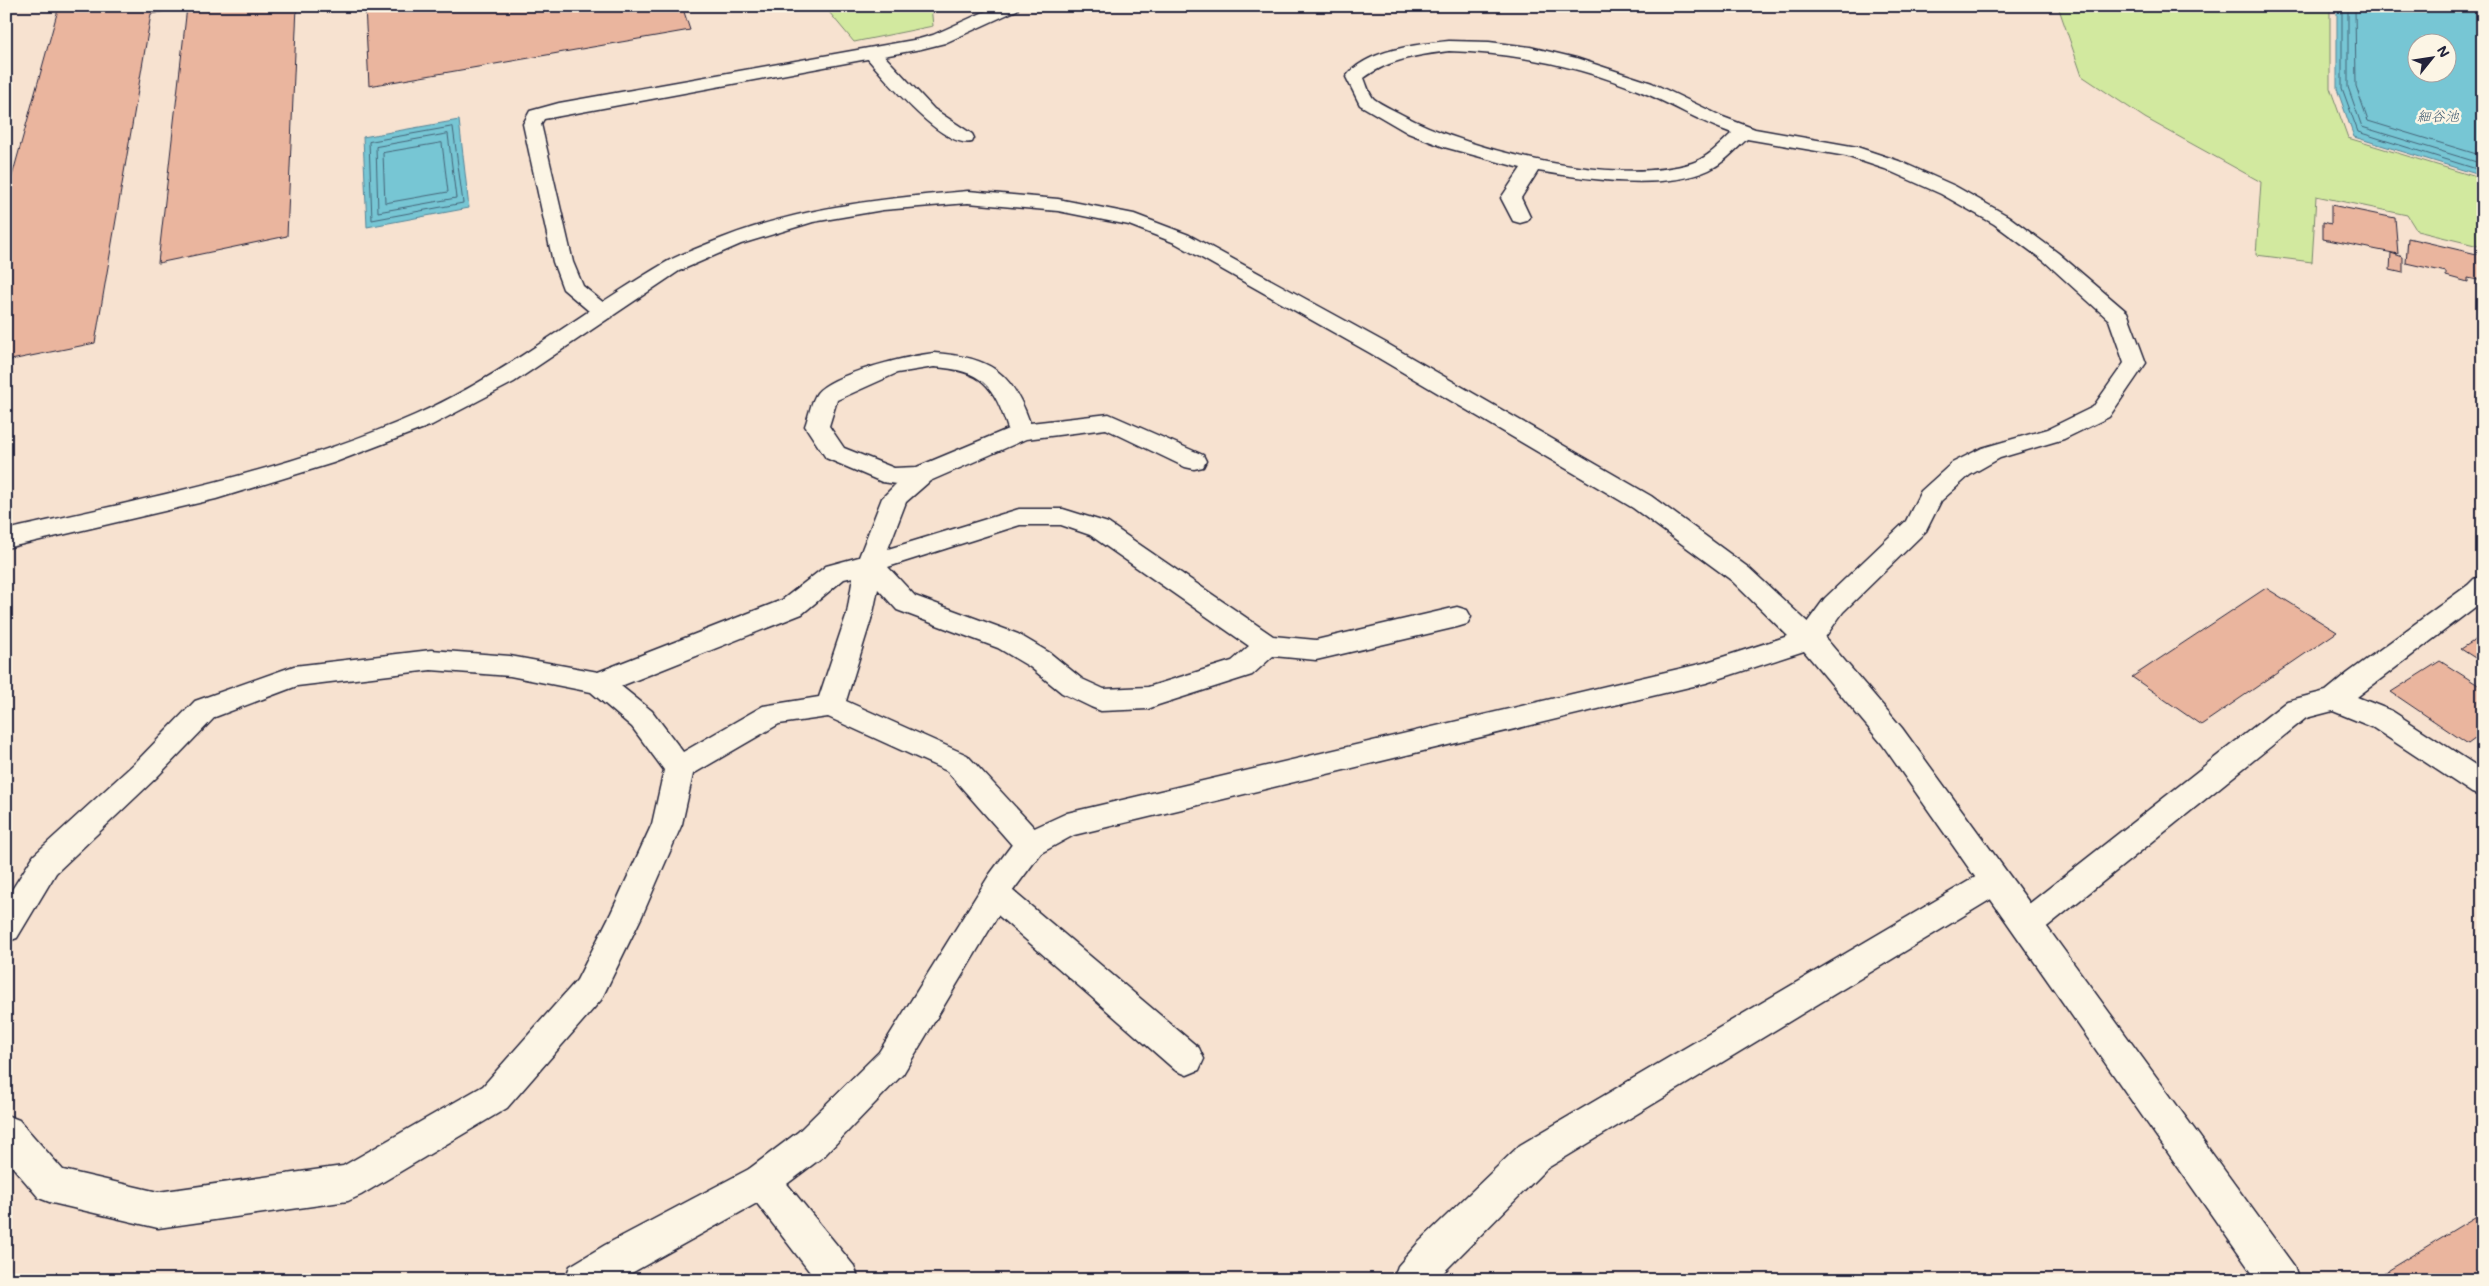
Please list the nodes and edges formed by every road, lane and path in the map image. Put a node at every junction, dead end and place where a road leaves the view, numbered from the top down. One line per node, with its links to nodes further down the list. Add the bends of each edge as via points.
1 (1012, 6): 2 (street, via 939,39)
2 (872, 53): 4 (street, via 927,113); 7 (street, via 537,115 532,124 563,262 574,289)
3 (1745, 131): 5 (street, via 1698,167 1660,175 1611,174); 5 (street, via 1712,120 1680,101 1624,78 1569,61 1523,52 1445,46 1376,62 1355,77 1365,100 1398,122 1436,139 1499,158); 15 (street, via 1850,151 1892,165 1948,190 2001,220 2051,257 2119,317 2135,363 2101,412 2056,434 1991,453 1961,469 1930,497 1917,525 1834,605)
4 (964, 138)
5 (1532, 164): 6 (street, via 1511,198)
6 (1520, 218)
7 (604, 312): 11 (street, via 506,377 424,420 333,454 207,493); 15 (street, via 672,267 734,240 810,216 874,205 968,197 1058,205 1134,220 1182,239 1642,502 1740,574)
8 (1021, 432): 9 (street, via 1109,421); 10 (street); 10 (street, via 1014,409 997,381 966,362 916,360 859,378 827,396 817,426 835,453 890,476)
9 (1194, 461)
10 (921, 475): 12 (street, via 895,498)
11 (6, 539)
12 (869, 564): 16 (street, via 1019,516 1063,517 1099,529); 16 (street, via 906,603 1008,641 1040,660 1072,686 1101,700 1148,698 1242,668); 17 (street, via 835,572 792,607); 19 (street, via 860,613)
13 (2483, 585): 18 (street)
14 (1457, 617): 16 (street, via 1316,650)
15 (1809, 639): 22 (street, via 1706,674 1067,825); 23 (street, via 1892,736)
16 (1267, 645)
17 (599, 683): 20 (street, via 642,719); 26 (street, via 510,666 431,660 294,676 205,709 146,770 45,864)
18 (2335, 700): 21 (street, via 2382,719); 25 (street, via 2297,709)
19 (830, 706): 20 (street, via 773,714); 22 (street, via 957,763)
20 (679, 768): 28 (street, via 667,824 589,990 495,1097 348,1183 158,1210 52,1185)
21 (2483, 785)
22 (1030, 844): 24 (street)
23 (1995, 881): 25 (street); 32 (street, via 1533,1157 1432,1256)
24 (995, 894): 27 (street); 29 (street, via 891,1063 811,1144)
25 (2027, 924): 33 (street)
26 (6, 928)
27 (1187, 1059)
28 (6, 1132)
29 (762, 1181): 30 (street, via 618,1258); 31 (street)
30 (584, 1280)
31 (840, 1280)
32 (1412, 1280)
33 (2280, 1280)

